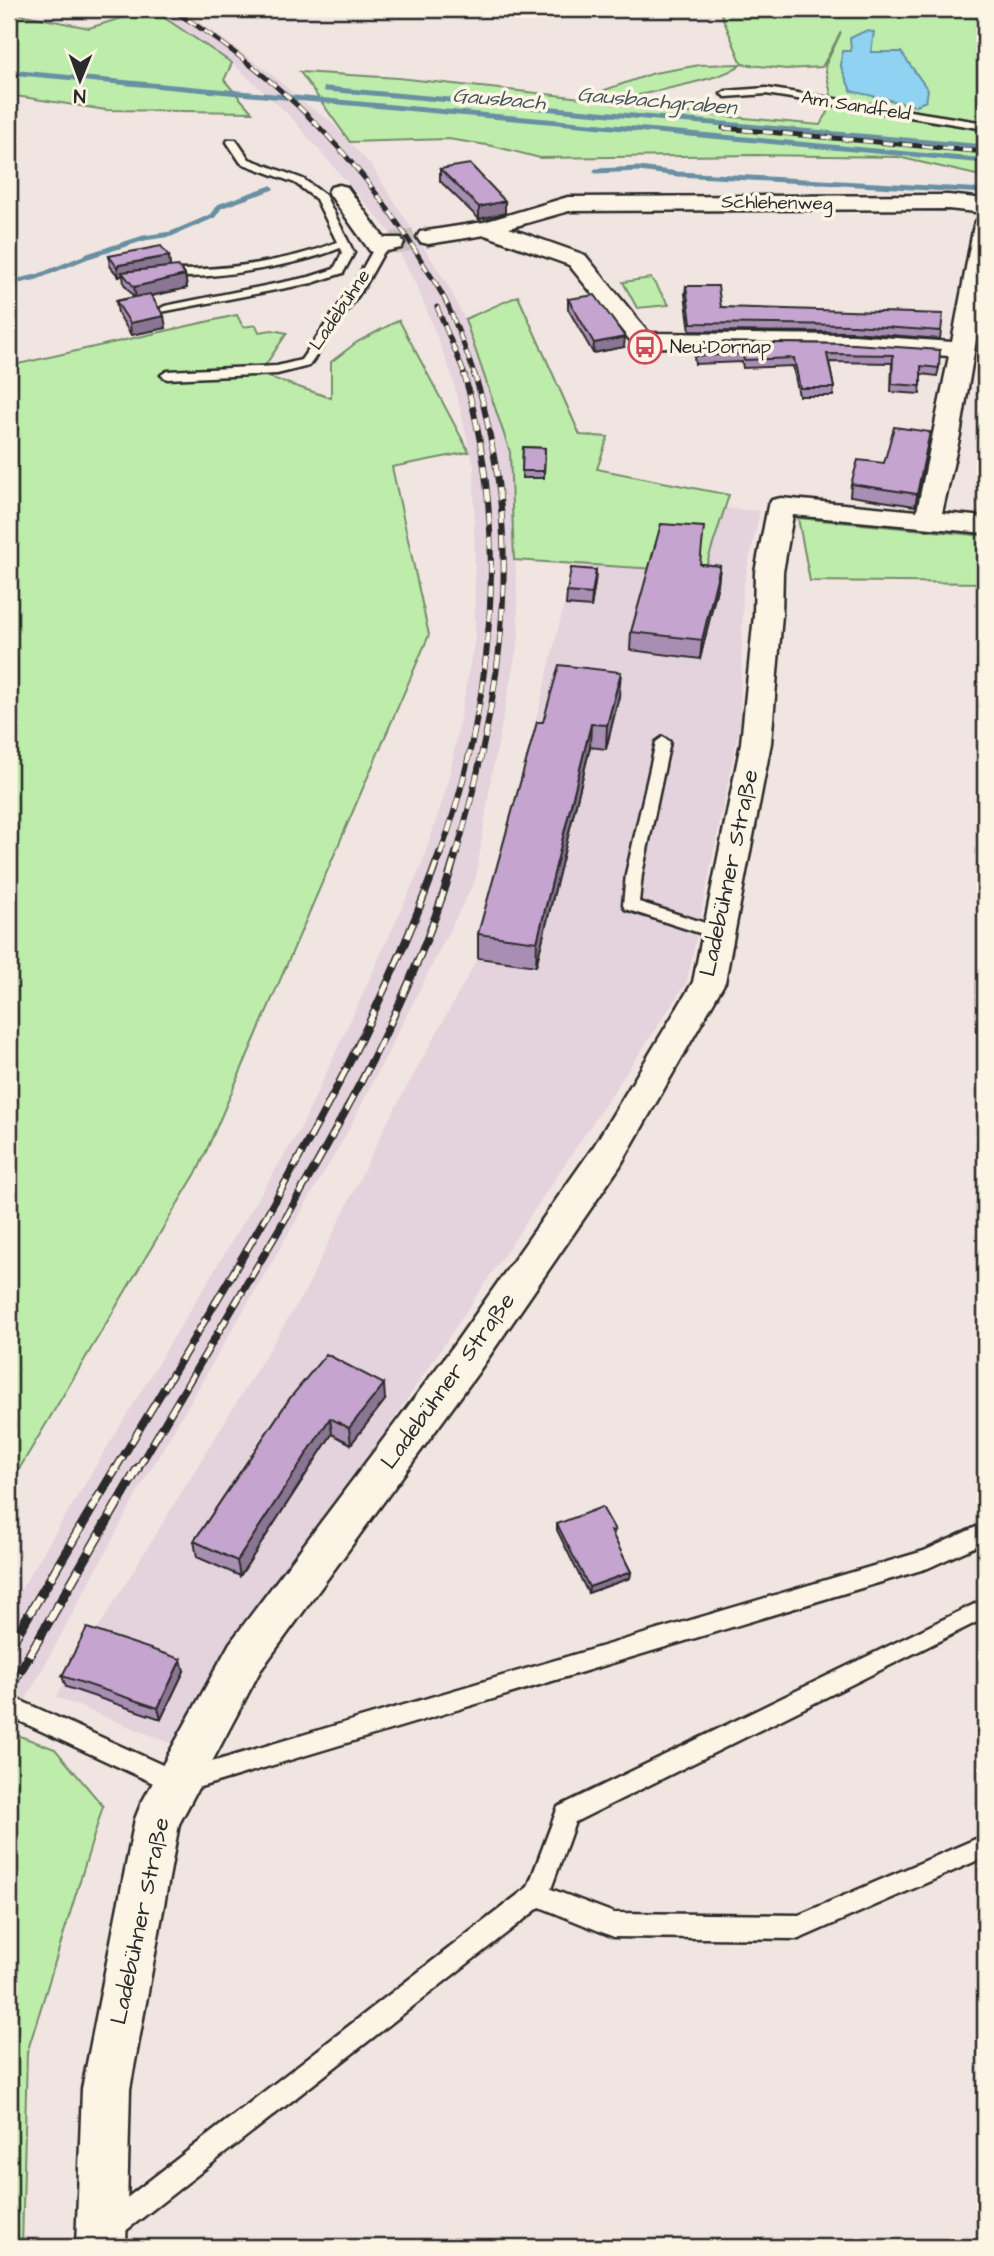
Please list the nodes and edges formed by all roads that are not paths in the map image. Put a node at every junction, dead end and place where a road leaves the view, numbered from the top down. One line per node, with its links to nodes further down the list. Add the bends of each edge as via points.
1 (726, 94): 2 (lane, Am Sandfeld, via 766,91)
2 (985, 126)
3 (232, 142): 4 (lane, Ladebühne, via 245,161)
4 (330, 195): 9 (lane, Ladebühne); 10 (street, Ladebühne)
5 (985, 206): 7 (street, Schlehenweg, via 948,202 568,204)
6 (985, 225): 13 (street)
7 (487, 228): 8 (street); 13 (street, via 577,260 642,340 853,342)
8 (428, 237)
9 (343, 243): 11 (lane, Ladebühne, via 317,254 204,274); 12 (lane, Ladebühne, via 348,253 339,271)
10 (385, 245): 14 (lane, Ladebühne, via 305,363 277,370)
11 (147, 276)
12 (165, 310)
13 (961, 350): 15 (street)
14 (167, 375)
15 (928, 519): 16 (street); 18 (street, Ladebühner Straße, via 781,506 769,572 757,743)
16 (985, 525)
17 (663, 742): 18 (lane, via 631,905)
18 (718, 933): 22 (street, Ladebühner Straße, via 709,982 607,1156 463,1363 245,1657)
19 (985, 1532): 22 (lane, via 928,1559)
20 (985, 1608): 24 (lane, via 566,1815)
21 (19, 1710): 22 (lane)
22 (177, 1783): 25 (street, Ladebühner Straße, via 157,1819 106,2089)
23 (985, 1846): 24 (lane, via 799,1927 614,1925)
24 (537, 1895): 25 (lane)
25 (101, 2240)

